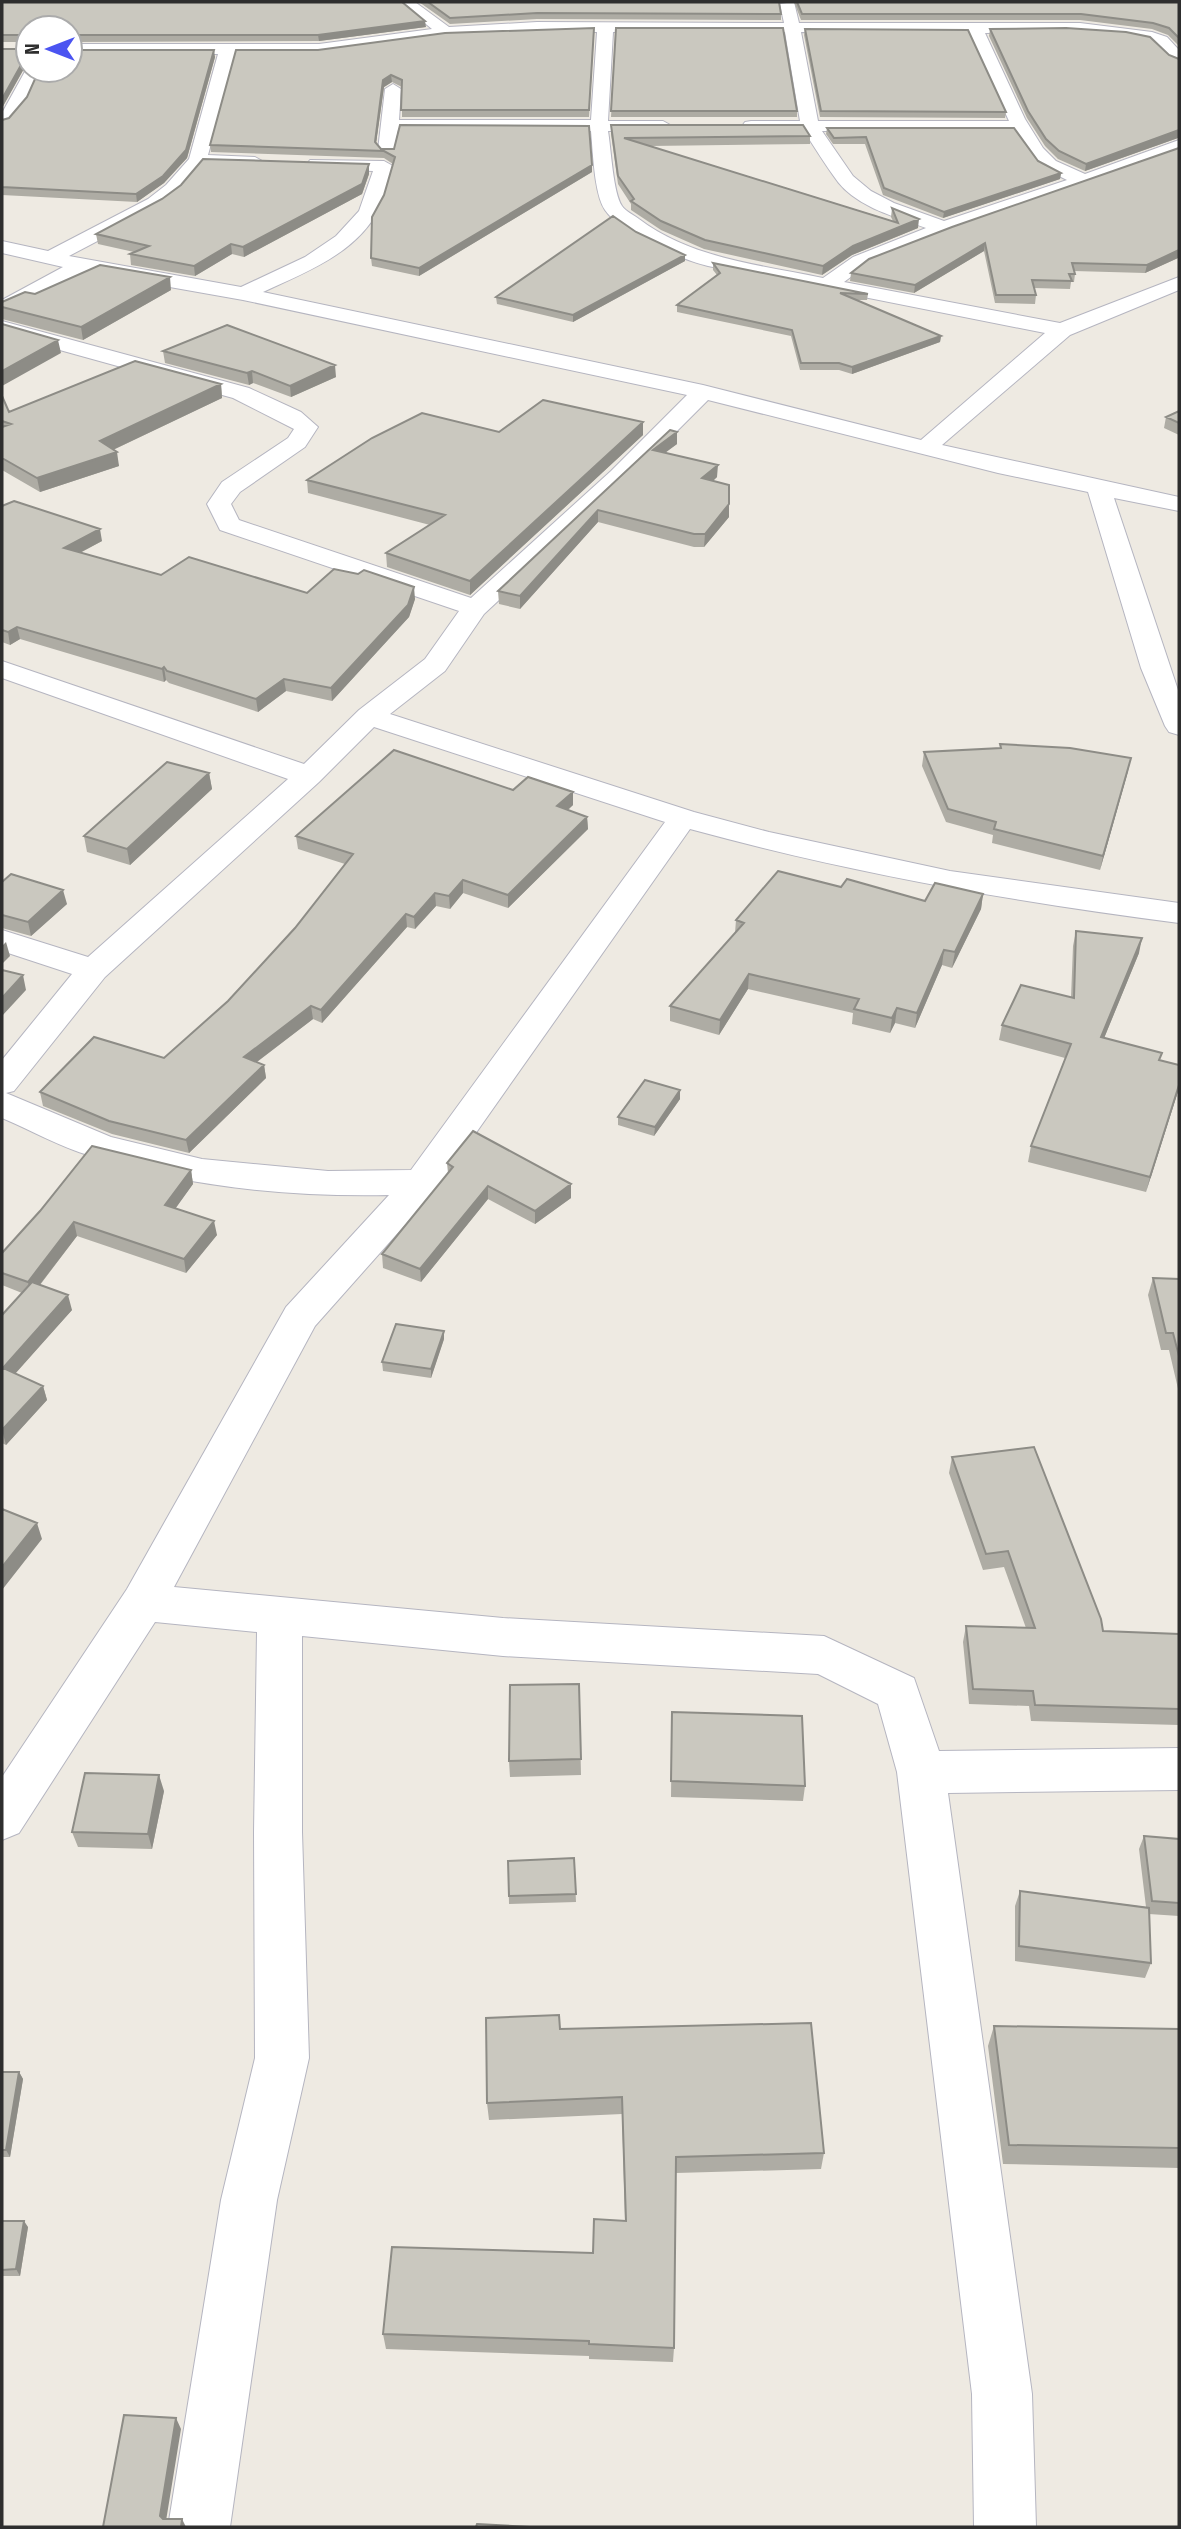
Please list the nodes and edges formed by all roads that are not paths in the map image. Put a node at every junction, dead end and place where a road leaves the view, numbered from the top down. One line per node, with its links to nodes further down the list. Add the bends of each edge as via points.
1 (405, 2): 6 (street)
2 (787, 2): 3 (street)
3 (794, 28): 4 (street); 5 (street); 18 (street)
4 (975, 28): 9 (street, via 1126,31 1161,40); 17 (street)
5 (606, 29): 6 (street); 14 (street)
6 (446, 32): 7 (street, via 319,49)
7 (228, 48): 8 (street); 20 (street)
8 (84, 49)
9 (1179, 60)
10 (25, 84): 12 (street, via 11,114)
11 (393, 89): 13 (street)
12 (2, 121)
13 (391, 125): 14 (street); 21 (street)
14 (599, 126): 15 (street); 28 (street, via 614,208 648,235 708,260)
15 (678, 126)
16 (731, 126): 18 (street)
17 (1022, 126): 18 (street); 22 (street, via 1046,162)
18 (810, 127): 23 (street, via 846,180 864,195)
19 (1179, 145): 22 (street)
20 (198, 160): 21 (street); 25 (street, via 155,203)
21 (384, 166): 29 (street, via 370,210 333,250)
22 (1084, 180): 23 (street)
23 (943, 228): 28 (street, via 860,261)
24 (2, 247): 25 (street)
25 (50, 258): 26 (street)
26 (82, 265): 29 (street); 30 (street)
27 (1179, 283): 32 (street)
28 (827, 285): 32 (street)
29 (243, 294): 33 (street)
30 (2, 308)
31 (2, 327): 37 (street, via 241,393 293,417 306,427 297,442 231,487 219,504 229,524)
32 (1062, 330): 34 (street)
33 (703, 392): 34 (street); 37 (street)
34 (926, 447): 35 (street)
35 (1099, 489): 36 (street); 40 (street, via 1155,668)
36 (1179, 504)
37 (475, 608): 39 (street, via 435,665)
38 (2, 669): 41 (street)
39 (369, 716): 41 (street); 42 (street)
40 (1179, 726)
41 (309, 776): 45 (street)
42 (683, 818): 43 (street, via 950,880); 48 (street)
43 (1179, 913)
44 (2, 940): 45 (street)
45 (93, 970): 46 (street)
46 (2, 1083)
47 (2, 1104): 48 (street, via 101,1147 202,1171 328,1184)
48 (422, 1182): 49 (street, via 300,1317)
49 (143, 1602): 50 (street); 53 (street)
50 (280, 1616): 52 (street, via 503,1637 824,1655 898,1692); 54 (street, via 282,2058 249,2200)
51 (1179, 1769): 52 (street)
52 (921, 1772): 55 (street, via 1002,2394)
53 (2, 1818)
54 (199, 2527)
55 (1005, 2527)

